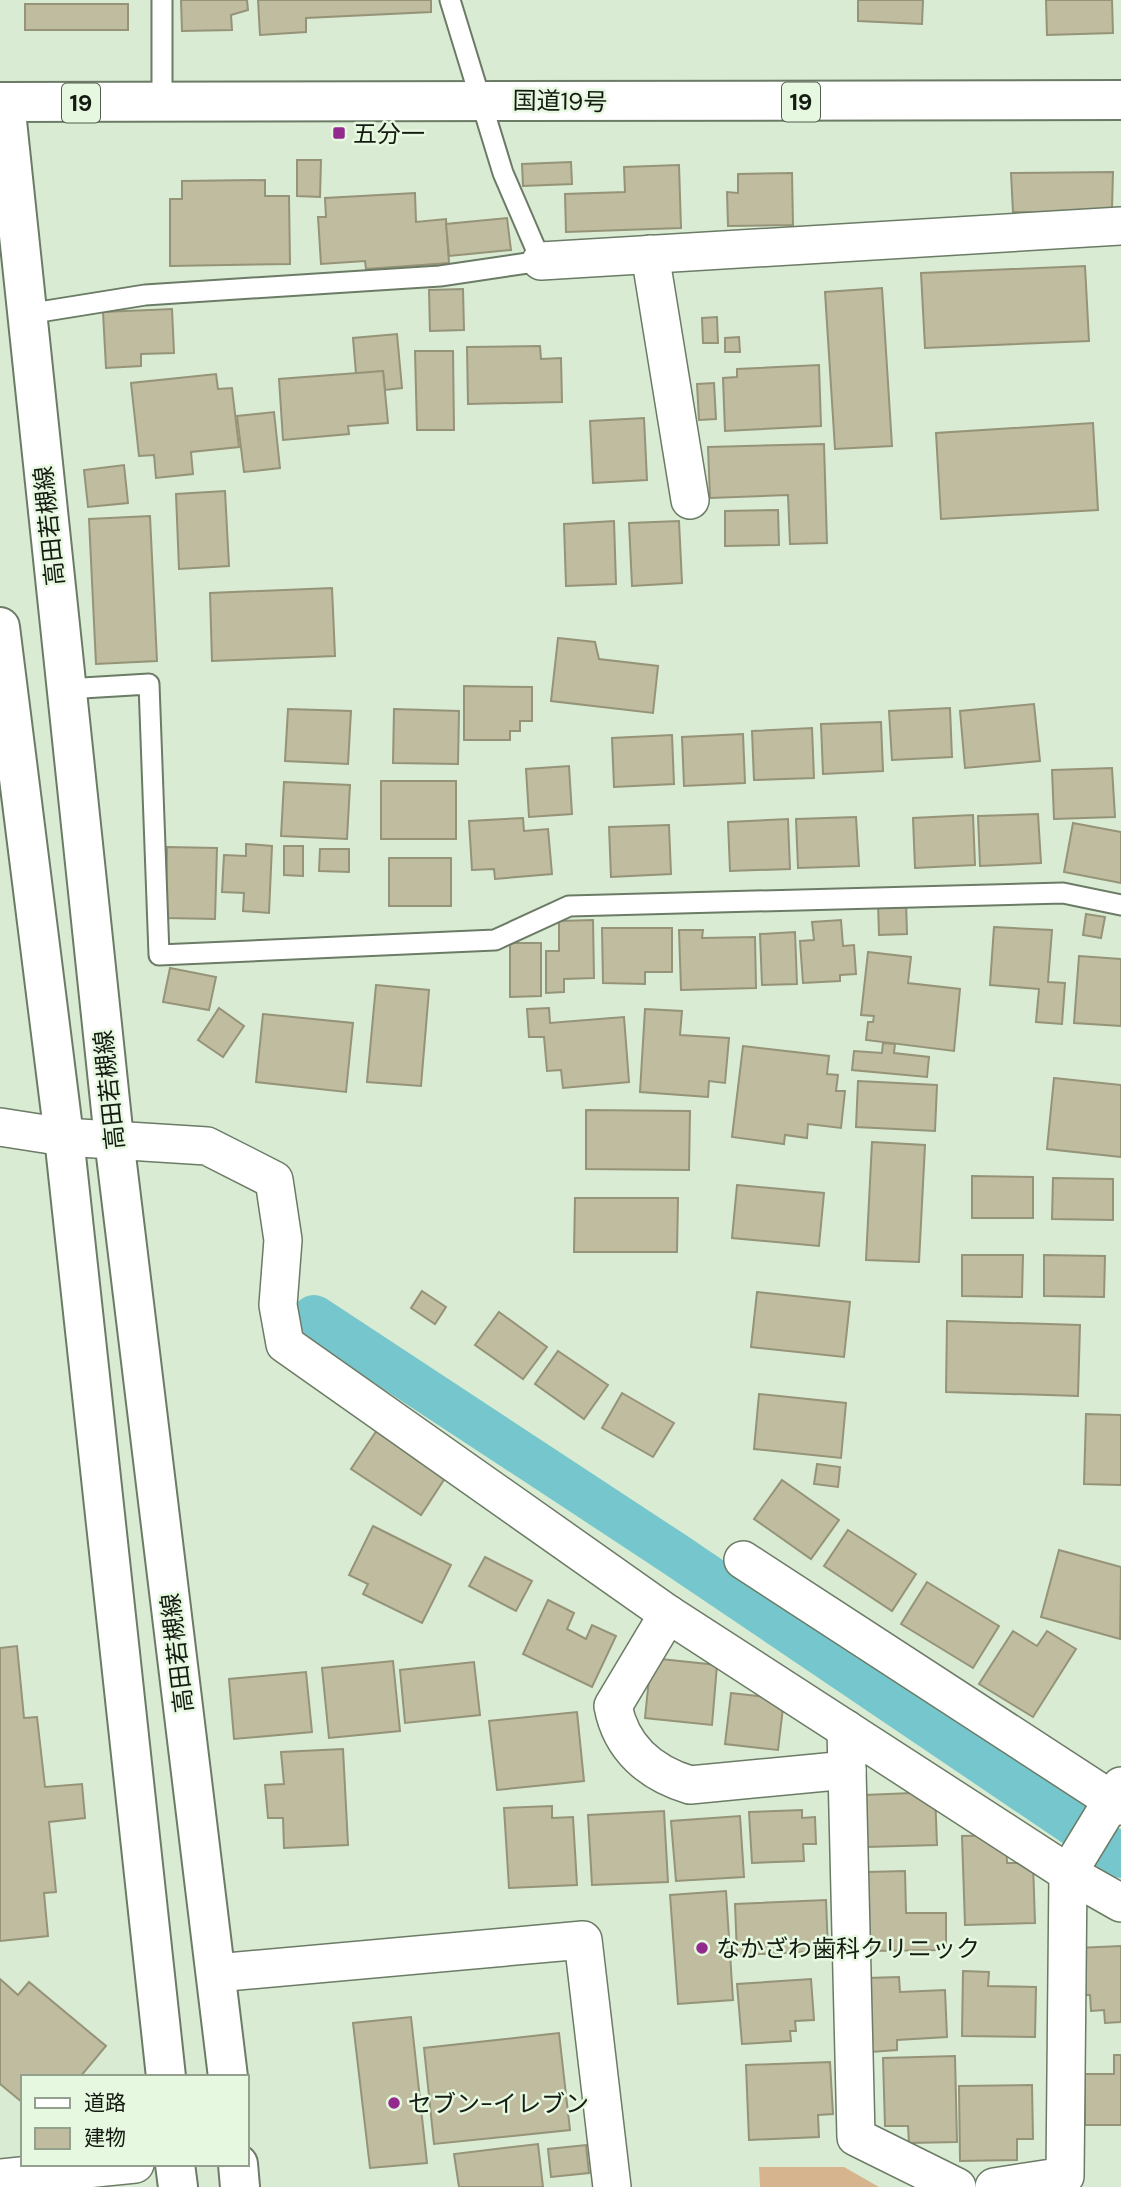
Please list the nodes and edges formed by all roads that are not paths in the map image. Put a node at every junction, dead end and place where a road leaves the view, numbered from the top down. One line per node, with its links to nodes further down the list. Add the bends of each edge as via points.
1 (162, 0): 6 (lane)
2 (450, 0): 3 (lane)
3 (480, 100): 4 (main road, 国道19号 / 19); 6 (main road, 国道19号 / 19); 9 (lane, via 503,173)
4 (1121, 100)
5 (2, 102): 6 (main road, 国道19号 / 19); 10 (main road, 高田若槻線)
6 (162, 103)
7 (1121, 226): 8 (street)
8 (650, 254): 9 (street); 11 (street)
9 (541, 261): 10 (lane, via 440,276 145,295)
10 (27, 314): 13 (main road, 高田若槻線)
11 (691, 499)
12 (0, 627): 16 (main road, 高田若槻線)
13 (66, 689): 14 (lane, via 149,684 159,955 495,940 569,906 1063,893); 17 (main road, 高田若槻線)
14 (1121, 905)
15 (0, 1127): 16 (street)
16 (64, 1137): 17 (street); 26 (main road, 高田若槻線)
17 (114, 1139): 19 (street, via 207,1146 274,1180 283,1240 278,1305 285,1344); 25 (main road, 高田若槻線)
18 (743, 1560): 22 (street)
19 (668, 1614): 20 (street); 21 (street, via 613,1706 617,1729 640,1756 666,1778 690,1785)
20 (845, 1728): 21 (street); 23 (street)
21 (847, 1770): 35 (street, via 856,2137)
22 (1118, 1797): 23 (street)
23 (1068, 1873): 24 (street); 36 (street, via 1065,2176)
24 (1121, 1903)
25 (216, 1973): 27 (main road, 高田若槻線); 34 (street, via 583,1940)
26 (166, 2075)
27 (228, 2075)
28 (116, 2166): 31 (street)
29 (175, 2166): 32 (main road)
30 (238, 2166): 33 (main road)
31 (0, 2178)
32 (178, 2187)
33 (240, 2187)
34 (612, 2187)
35 (957, 2187)
36 (994, 2187)

